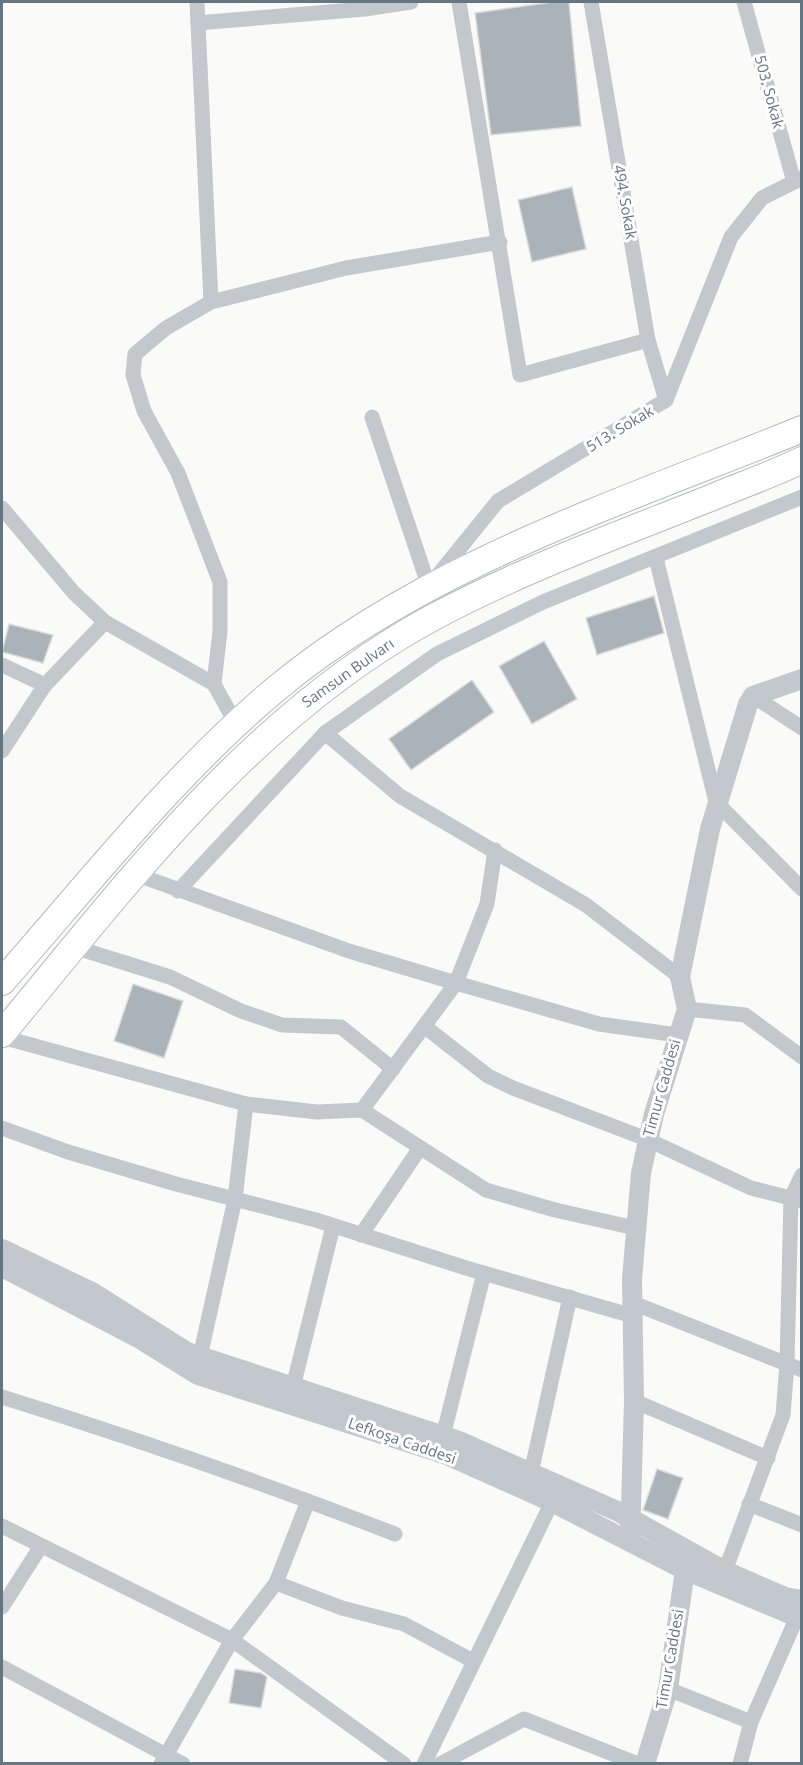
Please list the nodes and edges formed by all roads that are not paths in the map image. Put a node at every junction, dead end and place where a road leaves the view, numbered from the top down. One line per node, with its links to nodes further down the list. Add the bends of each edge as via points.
1 (197, 2): 6 (street)
2 (411, 2): 6 (street)
3 (459, 2): 8 (street)
4 (591, 2): 10 (street, 494. Sokak)
5 (744, 2): 7 (street, 503. Sokak)
6 (198, 23): 9 (street)
7 (798, 180): 11 (street, 513. Sokak, via 762,198 731,237)
8 (500, 242): 9 (street, via 346,268); 10 (street, via 520,375)
9 (211, 302): 22 (street, via 166,328 135,354 133,375 144,411 178,472 220,582)
10 (648, 340): 11 (street, 494. Sokak)
11 (666, 400): 18 (street, 513. Sokak, via 498,501)
12 (372, 417): 18 (street)
13 (801, 429): 18 (main road, via 508,548)
14 (801, 460): 31 (main road, Samsun Bulvarı, via 498,585 393,641 302,705 176,827)
15 (801, 497): 17 (street)
16 (2, 508): 19 (street, via 74,593)
17 (656, 558): 27 (street, via 543,602 437,654); 29 (street)
18 (429, 587): 25 (main road, via 394,605 320,655)
19 (105, 622): 22 (street); 23 (street)
20 (2, 664): 23 (street)
21 (801, 679): 24 (street)
22 (214, 684): 25 (street)
23 (45, 685): 28 (street)
24 (753, 696): 26 (street); 29 (street)
25 (236, 724): 36 (main road)
26 (801, 728)
27 (325, 734): 30 (street, via 400,796); 33 (street)
28 (2, 751)
29 (716, 802): 32 (street); 35 (street)
30 (495, 850): 35 (street, via 586,905); 37 (street, via 487,904)
31 (135, 874): 33 (street); 34 (main road, Samsun Bulvarı)
32 (801, 889)
33 (178, 891): 37 (street)
34 (74, 948): 40 (main road, Samsun Bulvarı); 43 (street, via 170,976 241,1011 282,1025 341,1027)
35 (680, 977): 38 (street)
36 (2, 982)
37 (456, 983): 39 (street); 41 (street, via 599,1024)
38 (687, 1009): 41 (street, Timur Caddesi); 42 (street, via 745,1016)
39 (424, 1026): 43 (street); 47 (street, via 488,1076)
40 (2, 1035): 44 (street)
41 (678, 1035): 47 (street, Timur Caddesi)
42 (801, 1057)
43 (393, 1069): 45 (street)
44 (246, 1104): 45 (street, via 317,1112); 50 (street)
45 (362, 1110): 48 (street)
46 (2, 1128): 50 (street, via 68,1152)
47 (647, 1140): 51 (street, via 752,1188); 53 (street, Timur Caddesi)
48 (420, 1148): 53 (street, via 486,1190); 54 (street)
49 (801, 1174): 51 (street)
50 (235, 1199): 52 (street); 60 (street)
51 (796, 1200): 61 (street)
52 (333, 1226): 54 (street); 62 (street)
53 (635, 1228): 59 (street, Timur Caddesi)
54 (362, 1235): 57 (street)
55 (2, 1249): 60 (street, via 92,1292 187,1353)
56 (2, 1267): 69 (street, Lefkoşa Caddesi, via 140,1339 198,1375 447,1455)
57 (484, 1273): 58 (street); 65 (street)
58 (570, 1297): 59 (street); 67 (street)
59 (633, 1310): 61 (street); 64 (street, Timur Caddesi)
60 (200, 1357): 62 (street)
61 (794, 1367): 66 (street)
62 (293, 1387): 65 (street)
63 (2, 1396): 68 (street)
64 (634, 1401): 66 (street); 71 (street, Timur Caddesi)
65 (443, 1436): 67 (street)
66 (768, 1458): 70 (street)
67 (531, 1473): 71 (street)
68 (308, 1501): 74 (street); 79 (street)
69 (552, 1502): 75 (street, Lefkoşa Caddesi); 83 (street)
70 (749, 1504): 72 (street); 78 (street)
71 (631, 1519): 75 (street, Timur Caddesi); 77 (street)
72 (801, 1525)
73 (2, 1526): 76 (street)
74 (395, 1534)
75 (630, 1542): 77 (street, Lefkoşa Caddesi)
76 (41, 1546): 80 (street); 82 (street)
77 (690, 1562): 78 (street); 81 (street, Lefkoşa Caddesi); 85 (street, Timur Caddesi)
78 (725, 1572): 81 (street, via 785,1597)
79 (276, 1583): 82 (street); 83 (street, via 342,1608 404,1624)
80 (2, 1607)
81 (800, 1612): 86 (street)
82 (232, 1640): 87 (street); 89 (street)
83 (472, 1661): 90 (street)
84 (2, 1667): 87 (street)
85 (668, 1689): 86 (street); 93 (street, Timur Caddesi)
86 (751, 1722): 94 (street)
87 (163, 1759): 88 (street)
88 (183, 1764)
89 (404, 1764)
90 (424, 1764)
91 (440, 1764): 92 (street, via 524,1719)
92 (638, 1764)
93 (645, 1764)
94 (740, 1764)

